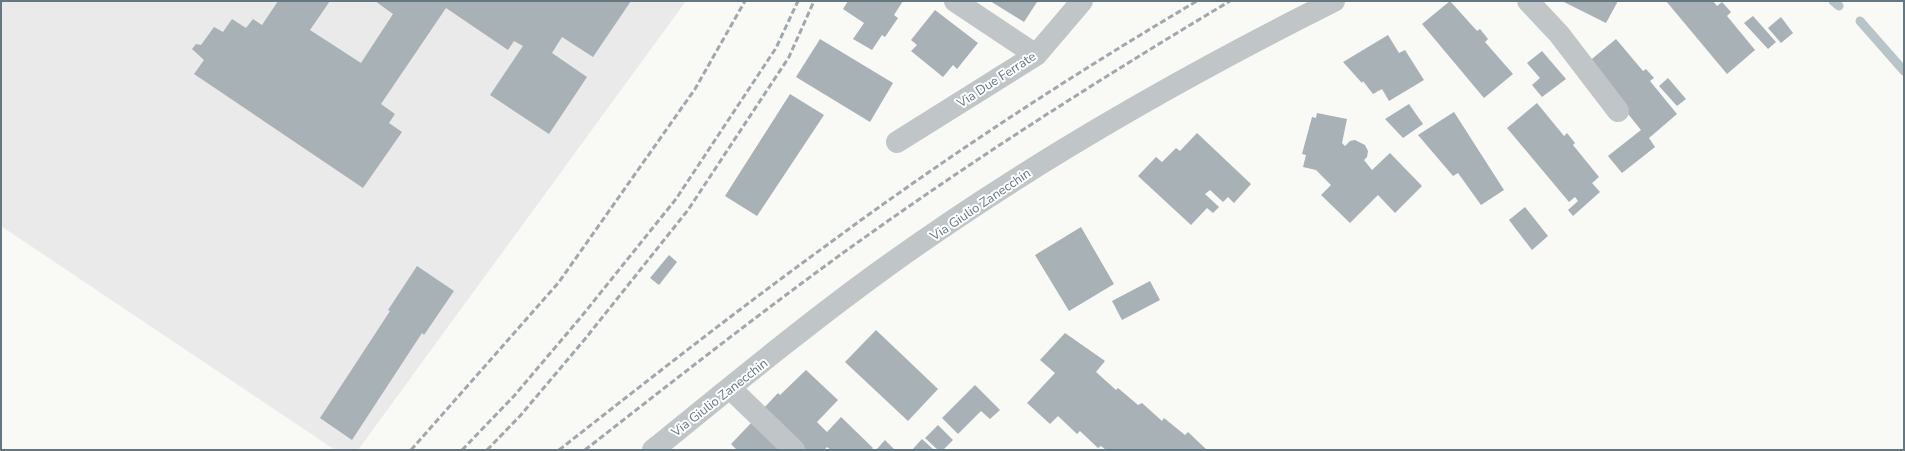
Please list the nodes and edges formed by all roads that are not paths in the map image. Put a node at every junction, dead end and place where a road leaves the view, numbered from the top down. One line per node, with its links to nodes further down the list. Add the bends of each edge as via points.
1 (954, 1): 5 (street)
2 (1082, 1): 5 (street, Via Due Ferrate)
3 (1334, 1): 8 (street, Via Giulio Zanecchin, via 1201,71 1040,164 879,272)
4 (1528, 1): 6 (street, via 1559,34)
5 (1036, 55): 7 (street, Via Due Ferrate)
6 (1618, 111)
7 (897, 142)
8 (730, 388): 9 (street, Via Giulio Zanecchin); 10 (street)
9 (653, 450)
10 (794, 450)

